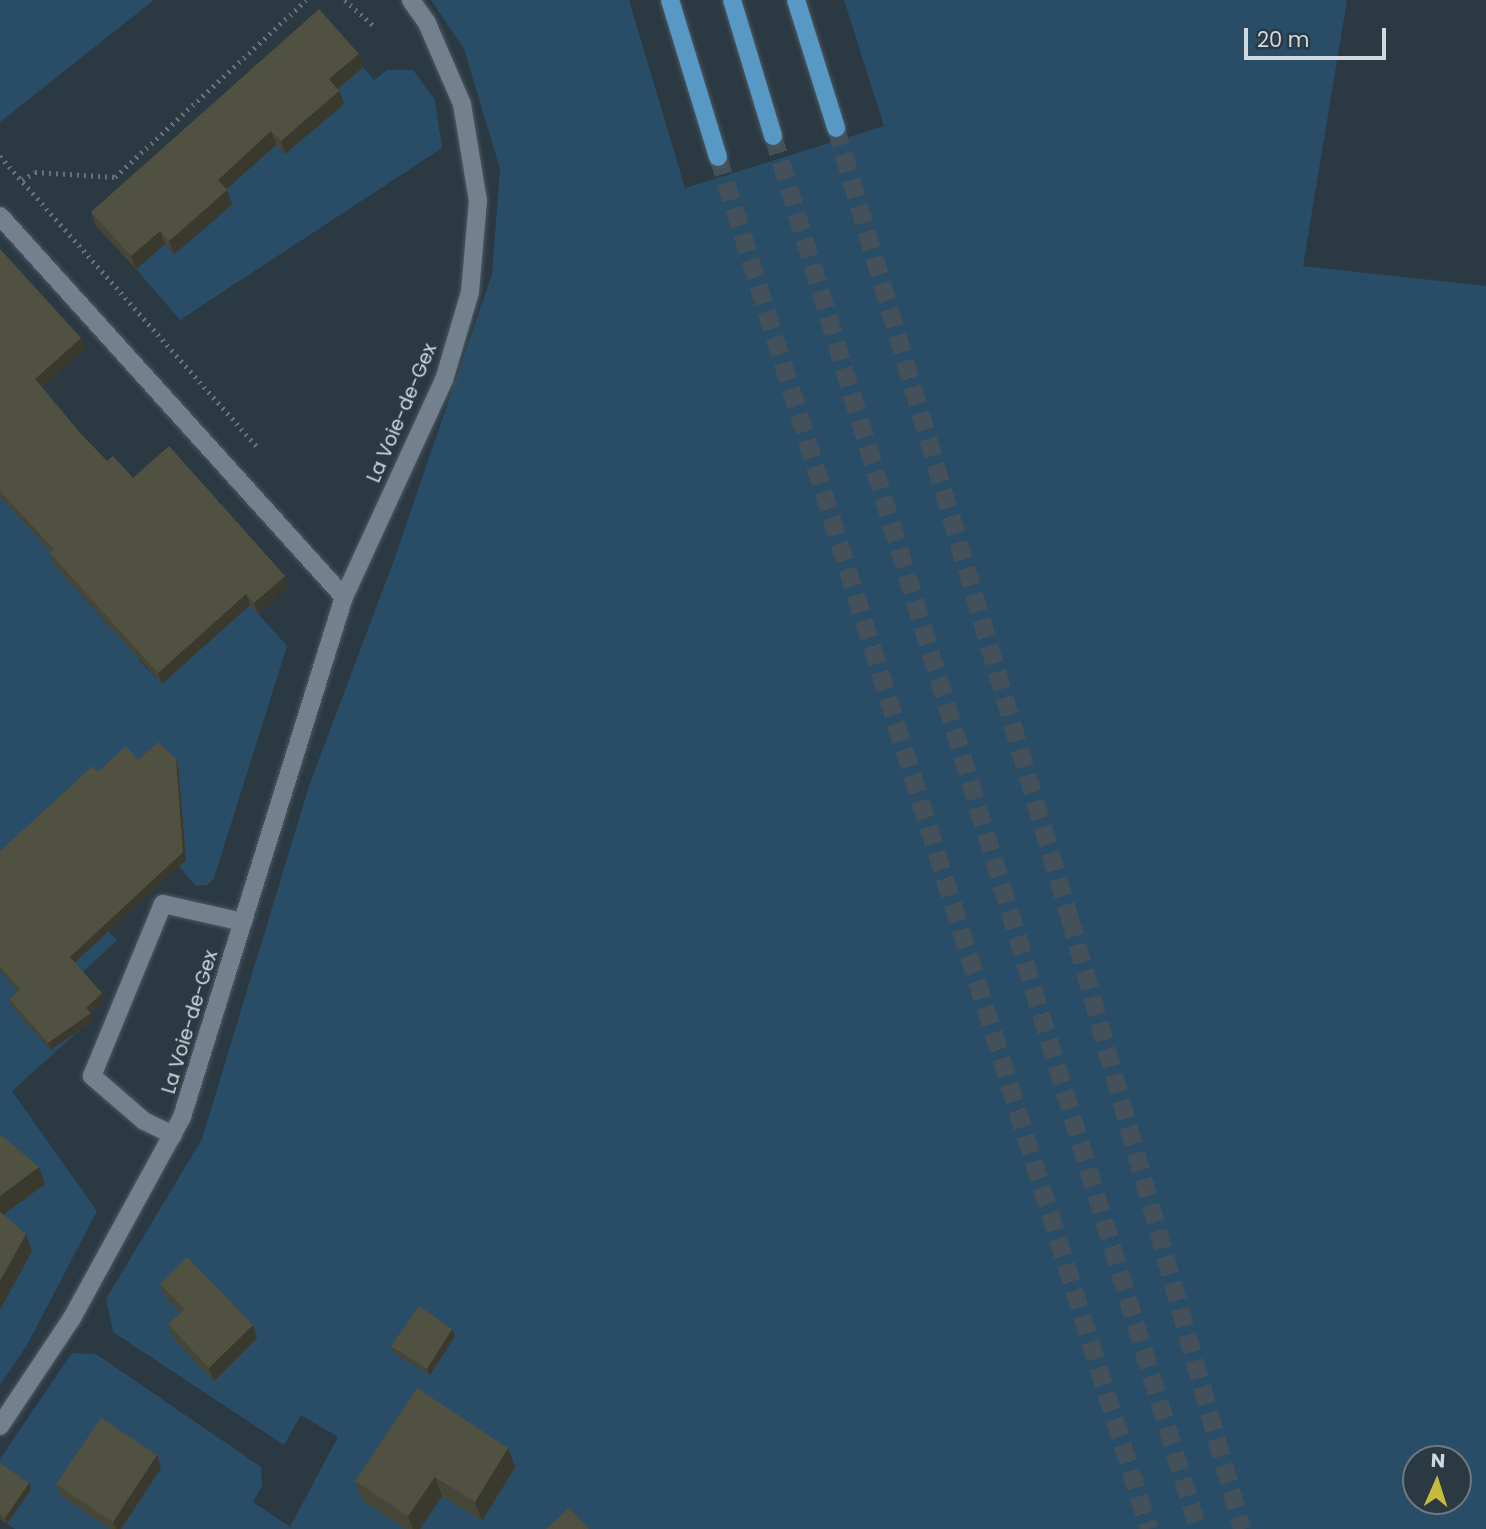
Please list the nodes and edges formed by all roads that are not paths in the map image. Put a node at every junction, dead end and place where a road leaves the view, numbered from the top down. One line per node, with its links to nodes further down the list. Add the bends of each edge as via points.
1 (411, 0): 9 (street, La Voie-de-Gex, via 427,23 462,104 478,201 470,292 444,380)
2 (670, 0): 7 (main road)
3 (732, 0): 6 (main road)
4 (796, 0): 5 (main road)
5 (836, 128)
6 (773, 136)
7 (718, 157)
8 (0, 216): 9 (street)
9 (344, 597): 10 (street, La Voie-de-Gex)
10 (243, 922): 11 (street, La Voie-de-Gex); 11 (street, via 163,904 92,1076 144,1121)
11 (173, 1135): 12 (street, La Voie-de-Gex, via 72,1318)
12 (0, 1426)

